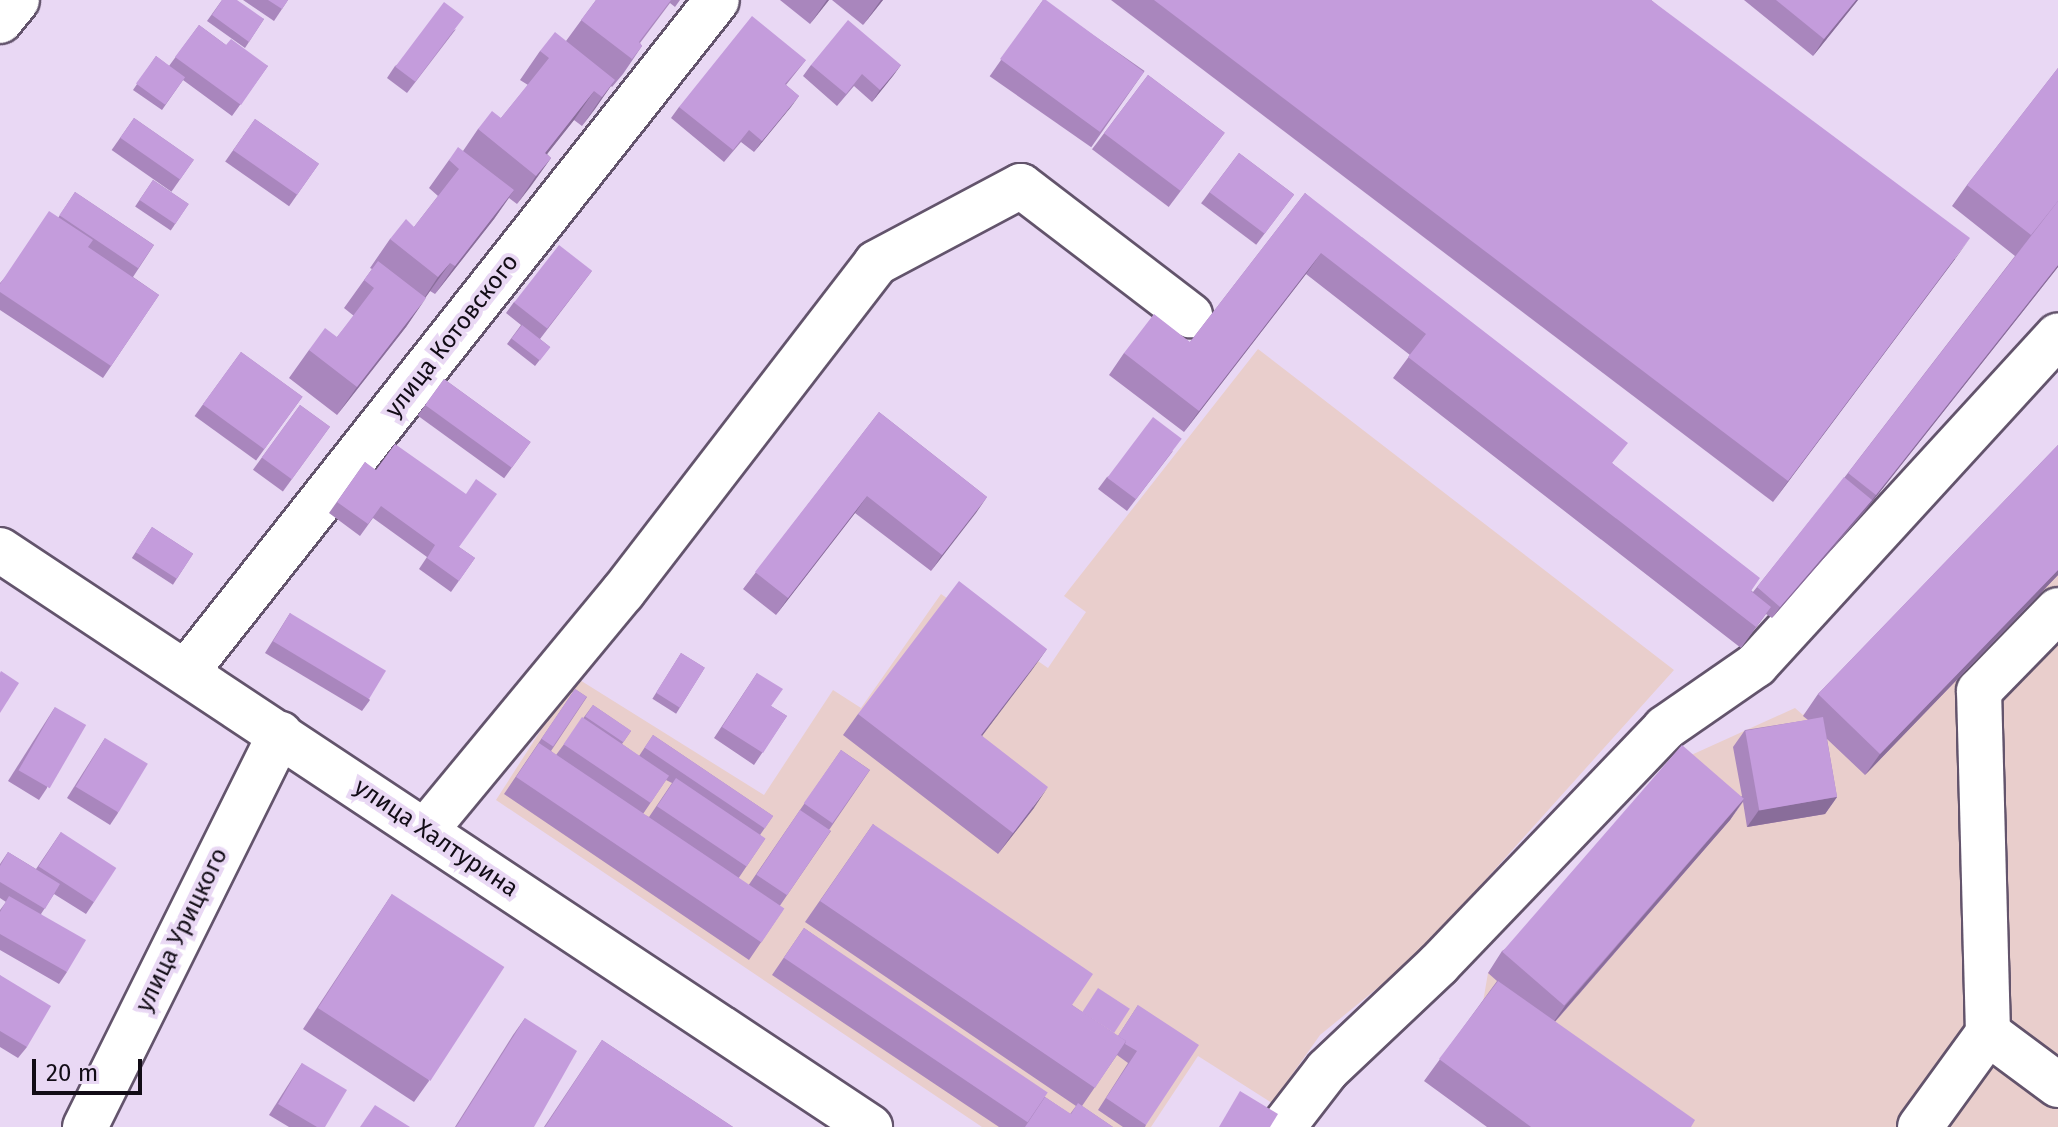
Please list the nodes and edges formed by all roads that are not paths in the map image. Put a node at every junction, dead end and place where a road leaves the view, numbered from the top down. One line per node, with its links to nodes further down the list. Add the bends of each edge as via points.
1 (17, 0): 3 (street)
2 (717, 0): 8 (street, улица Котовского)
3 (0, 21)
4 (1190, 315): 10 (street, via 1021,186 876,263 623,592)
5 (2058, 336): 15 (street, via 1756,665 1665,728 1439,964 1327,1070)
6 (0, 550): 8 (street, улица Халтурина)
7 (2058, 610): 11 (street, via 1979,691)
8 (186, 672): 9 (street, улица Халтурина)
9 (280, 734): 10 (street, улица Халтурина); 13 (street, улица Урицкого)
10 (425, 831): 14 (street, улица Халтурина)
11 (1988, 1033): 12 (street); 16 (street)
12 (2058, 1085)
13 (85, 1127)
14 (870, 1127)
15 (1283, 1127)
16 (1920, 1127)

